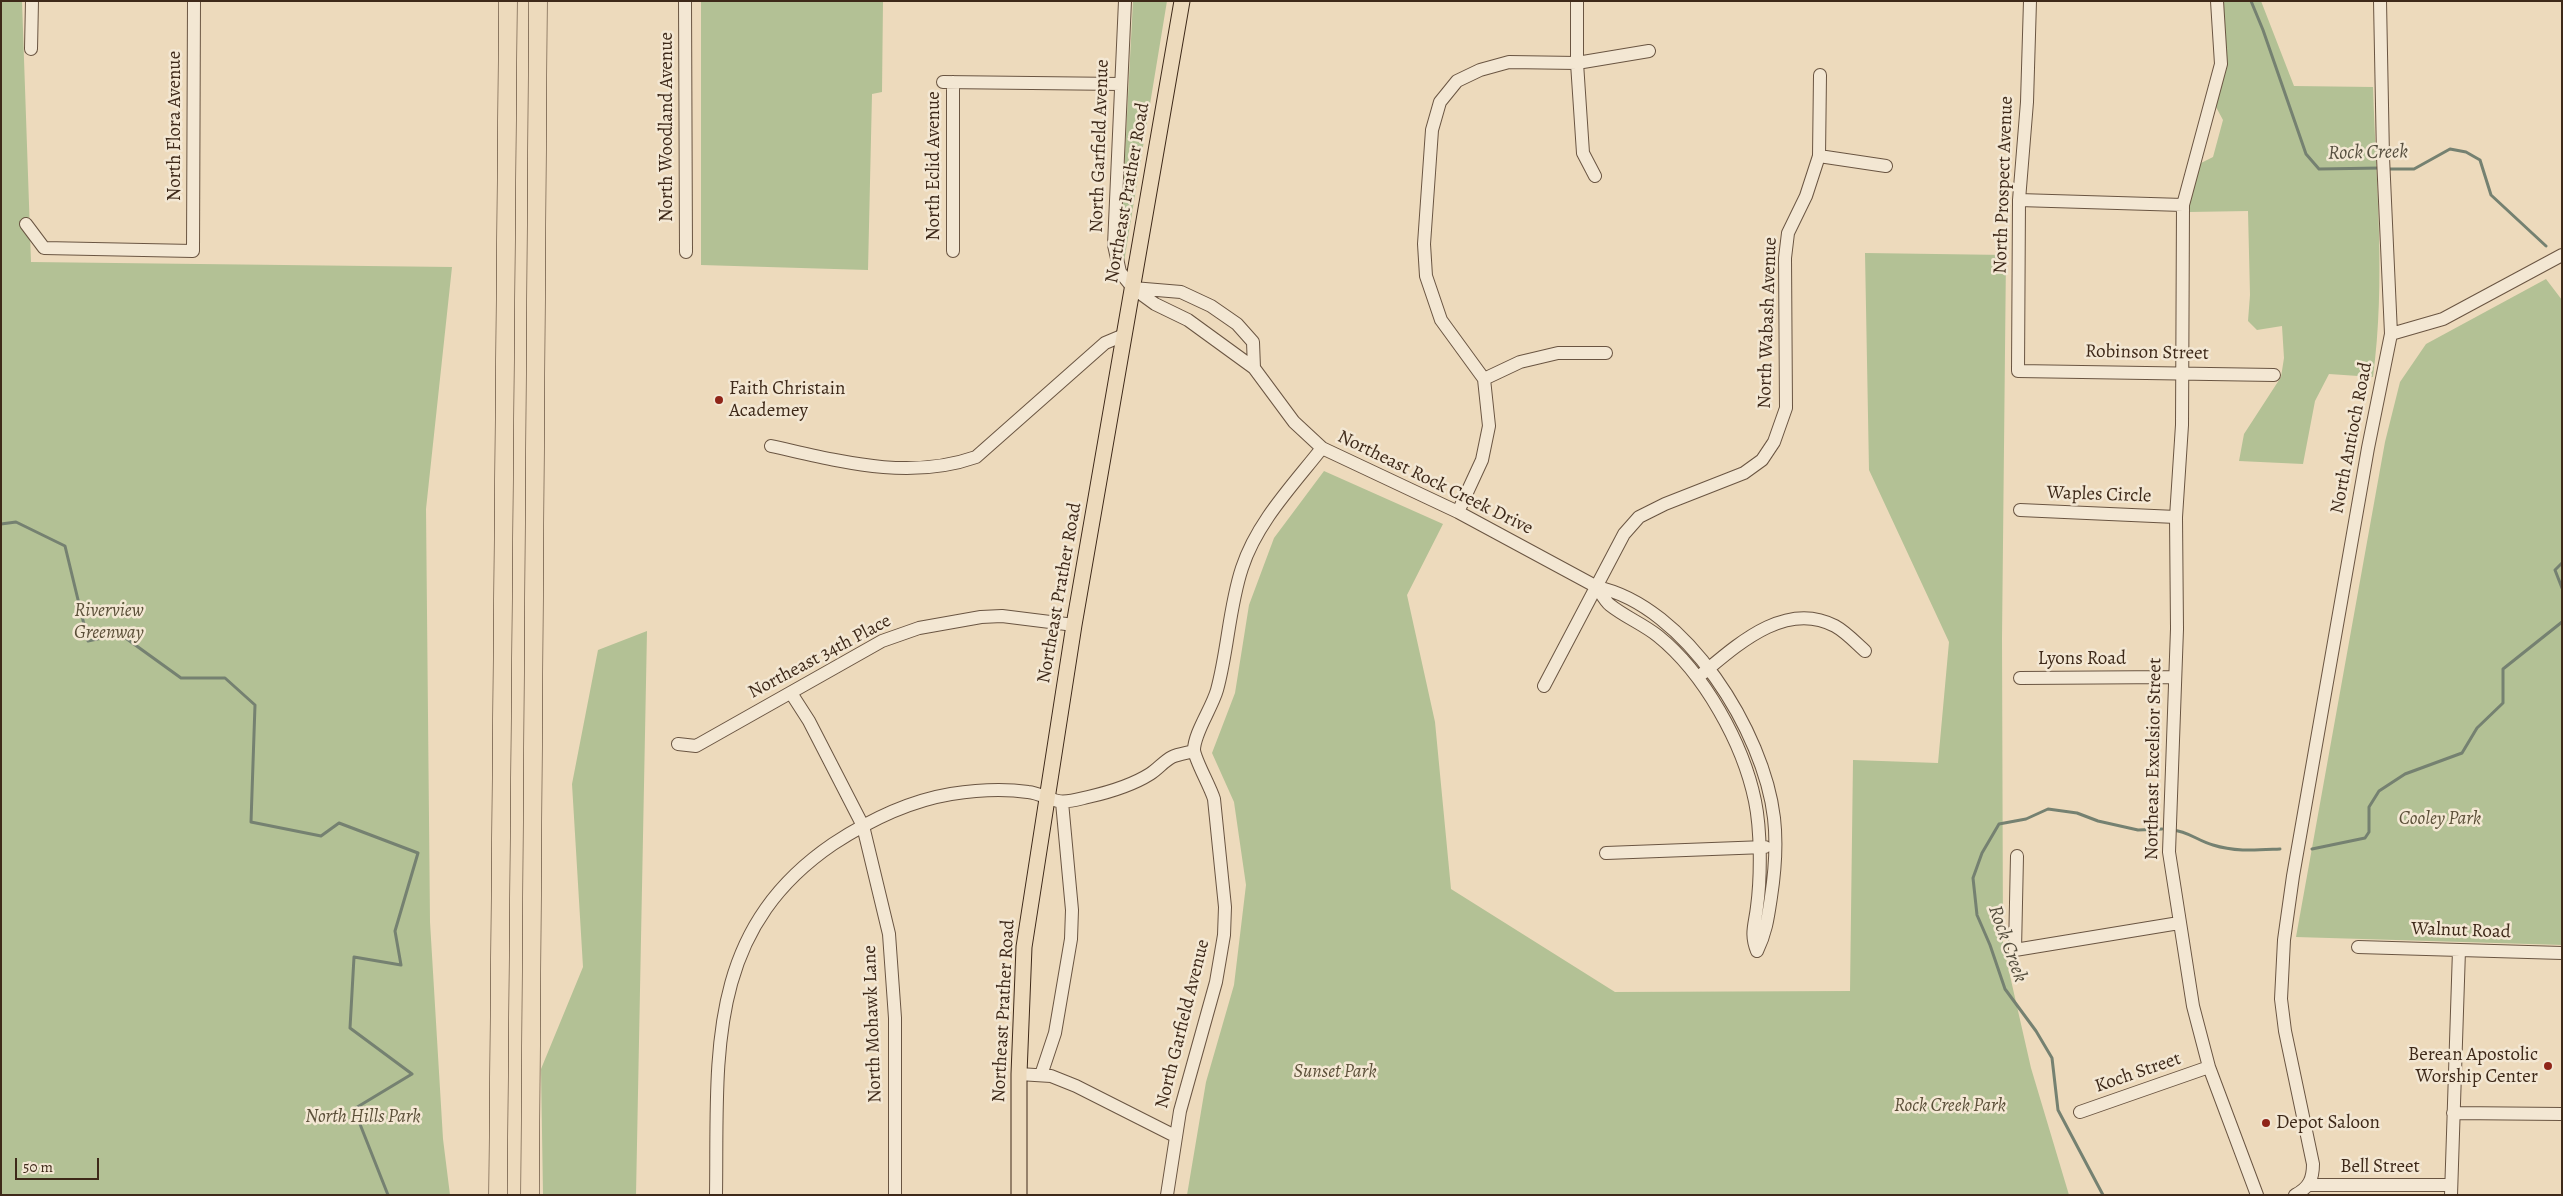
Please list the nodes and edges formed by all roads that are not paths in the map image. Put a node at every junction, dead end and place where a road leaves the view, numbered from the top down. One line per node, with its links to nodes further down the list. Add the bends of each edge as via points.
1 (32, 1): 12 (street)
2 (194, 1): 22 (street, North Flora Avenue, via 193,251 44,248)
3 (508, 1): 71 (highway)
4 (538, 1): 72 (highway)
5 (685, 1): 24 (street, North Woodland Avenue)
6 (1125, 1): 16 (street, North Garfield Avenue)
7 (1182, 1): 26 (main road, Northeast Prather Road)
8 (1577, 1): 14 (street)
9 (2030, 1): 20 (street, North Prospect Avenue, via 2027,102)
10 (2217, 1): 21 (street, Northeast Excelsior Street, via 2220,64)
11 (2380, 1): 27 (street, North Antioch Road)
12 (31, 49)
13 (1649, 51): 14 (street)
14 (1577, 62): 19 (street, via 1583,153); 34 (street, via 1509,62 1480,70 1457,81 1440,102 1432,130 1424,244 1426,276 1441,320)
15 (1820, 76): 17 (street, North Wabash Avenue)
16 (1120, 84): 23 (street, North Eclid Avenue, via 948,82); 26 (street, North Garfield Avenue, via 1114,245 1120,272)
17 (1819, 156): 18 (street); 40 (street, North Wabash Avenue, via 1806,196 1788,233 1785,258 1786,408 1774,442 1762,460 1744,473 1639,517 1624,534)
18 (1886, 166)
19 (1595, 176)
20 (2019, 200): 21 (street); 31 (street, North Prospect Avenue)
21 (2183, 206): 32 (street, Northeast Excelsior Street)
22 (26, 224)
23 (953, 251)
24 (686, 252)
25 (2562, 255): 27 (street, via 2443,319)
26 (1133, 288): 28 (main road, Northeast Prather Road); 30 (street, Northeast Rock Creek Drive, via 1155,304 1196,325); 30 (street, via 1181,292 1211,306 1237,324 1253,342)
27 (2391, 334): 69 (street, North Antioch Road, via 2368,448 2284,940 2282,999 2285,1031 2313,1164)
28 (1124, 336): 35 (street, via 1105,343 976,457 952,466 865,466); 41 (main road, Northeast Prather Road)
29 (1606, 353): 34 (street, via 1558,354 1520,362)
30 (1254, 368): 36 (street, Northeast Rock Creek Drive, via 1294,422)
31 (2018, 371): 32 (street, Robinson Street)
32 (2183, 372): 33 (street, Robinson Street); 39 (street, Northeast Excelsior Street)
33 (2274, 375)
34 (1484, 379): 38 (street, via 1489,426 1482,460)
35 (771, 446)
36 (1322, 448): 38 (street, Northeast Rock Creek Drive); 50 (street, via 1264,524 1242,568 1217,691)
37 (2020, 510): 39 (street, Waples Circle)
38 (1458, 512): 40 (street, Northeast Rock Creek Drive)
39 (2176, 517): 44 (street, Northeast Excelsior Street)
40 (1597, 587): 43 (street, Northeast Rock Creek Drive, via 1613,590 1638,604 1679,633); 46 (street, Northeast Rock Creek Drive, via 1609,605 1657,635); 47 (street, North Wabash Avenue)
41 (1074, 625): 48 (street, Northeast 34th Place, via 1002,616 919,628 882,641); 51 (main road, Northeast Prather Road)
42 (1865, 651): 43 (street, via 1835,626 1811,619 1790,618 1767,626)
43 (1708, 669): 46 (street); 54 (street, Northeast Rock Creek Drive, via 1752,738 1774,818)
44 (2175, 677): 45 (street, Lyons Road); 58 (street, Northeast Excelsior Street, via 2168,852)
45 (2020, 678)
46 (1697, 679): 55 (street, Northeast Rock Creek Drive, via 1725,722 1744,760 1756,802)
47 (1544, 686)
48 (792, 693): 49 (street, Northeast 34th Place, via 696,746); 53 (street, North Mohawk Lane)
49 (678, 744)
50 (1194, 751): 52 (street, via 1171,758 1151,773 1118,790); 68 (street, North Garfield Avenue, via 1214,799 1225,907 1224,935 1216,982)
51 (1046, 796): 52 (street); 53 (street, via 999,789 949,794 927,799); 63 (main road, Northeast Prather Road, via 1024,947)
52 (1062, 802): 64 (street, via 1072,910 1071,939 1055,1033)
53 (863, 826): 73 (street, via 820,853 792,876 758,922 733,974 721,1020 718,1048); 74 (street, North Mohawk Lane, via 883,906 891,956 895,1018)
54 (1775, 846): 55 (street); 55 (street, Northeast Rock Creek Drive, via 1776,865 1766,934 1757,951 1752,938 1757,907)
55 (1758, 847): 56 (street)
56 (1606, 853)
57 (2017, 856): 58 (street, via 2015,950)
58 (2178, 923): 62 (street, Northeast Excelsior Street)
59 (2358, 947): 60 (street, Walnut Road)
60 (2460, 950): 61 (street, Walnut Road); 66 (street)
61 (2562, 953)
62 (2208, 1067): 65 (street, Koch Street); 77 (street, Northeast Excelsior Street)
63 (1019, 1074): 64 (street); 75 (main road, Northeast Prather Road)
64 (1041, 1075): 68 (street, via 1076,1086)
65 (2080, 1112)
66 (2453, 1113): 67 (street); 70 (street)
67 (2562, 1114)
68 (1175, 1136): 76 (street, North Garfield Avenue)
69 (2313, 1190): 70 (street, Bell Street); 78 (street)
70 (2451, 1190)
71 (498, 1195)
72 (530, 1195)
73 (716, 1195)
74 (895, 1195)
75 (1019, 1195)
76 (1167, 1195)
77 (2257, 1195)
78 (2295, 1195)

